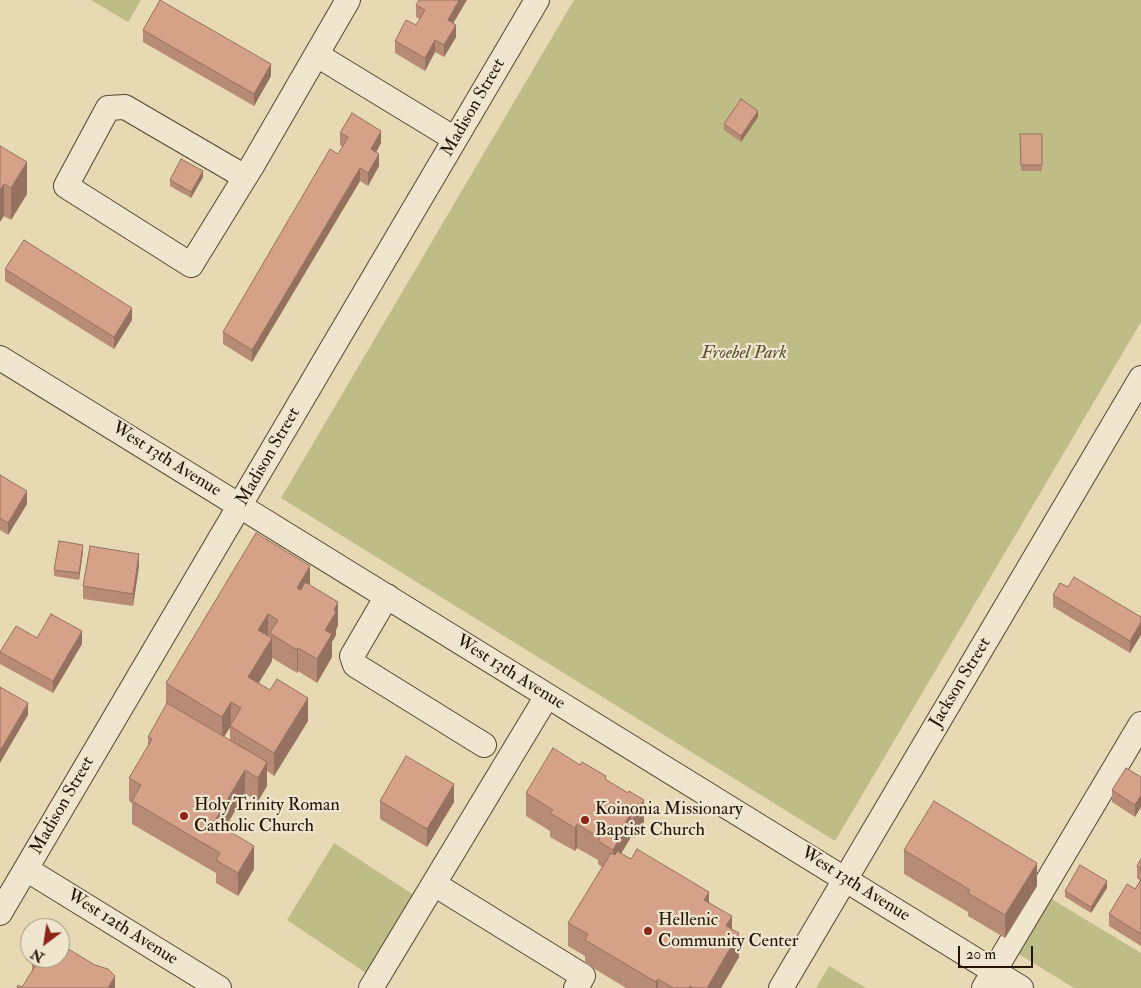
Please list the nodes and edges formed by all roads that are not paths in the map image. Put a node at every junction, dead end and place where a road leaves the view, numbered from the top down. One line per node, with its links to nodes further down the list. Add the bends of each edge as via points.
1 (348, 0): 3 (street)
2 (537, 0): 4 (street, Madison Street)
3 (317, 54): 4 (street); 5 (street)
4 (455, 139): 8 (street, Madison Street)
5 (245, 177): 5 (street, via 191,265 66,186 108,108 125,107)
6 (0, 358): 8 (street, West 13th Avenue)
7 (1141, 378): 14 (street, Jackson Street)
8 (240, 506): 9 (street, West 13th Avenue); 13 (street, Madison Street)
9 (387, 596): 10 (street, West 13th Avenue); 12 (street, via 352,656 355,665)
10 (547, 696): 14 (street, West 13th Avenue); 15 (street)
11 (1141, 724): 17 (street)
12 (484, 745)
13 (26, 869): 16 (street, Madison Street); 18 (street, West 12th Avenue)
14 (845, 879): 17 (street, West 13th Avenue); 21 (street, Jackson Street)
15 (434, 884): 19 (street); 20 (street, via 583,976)
16 (0, 913)
17 (988, 980): 22 (street, West 13th Avenue)
18 (219, 988)
19 (371, 988)
20 (576, 988)
21 (781, 988)
22 (1021, 988)

